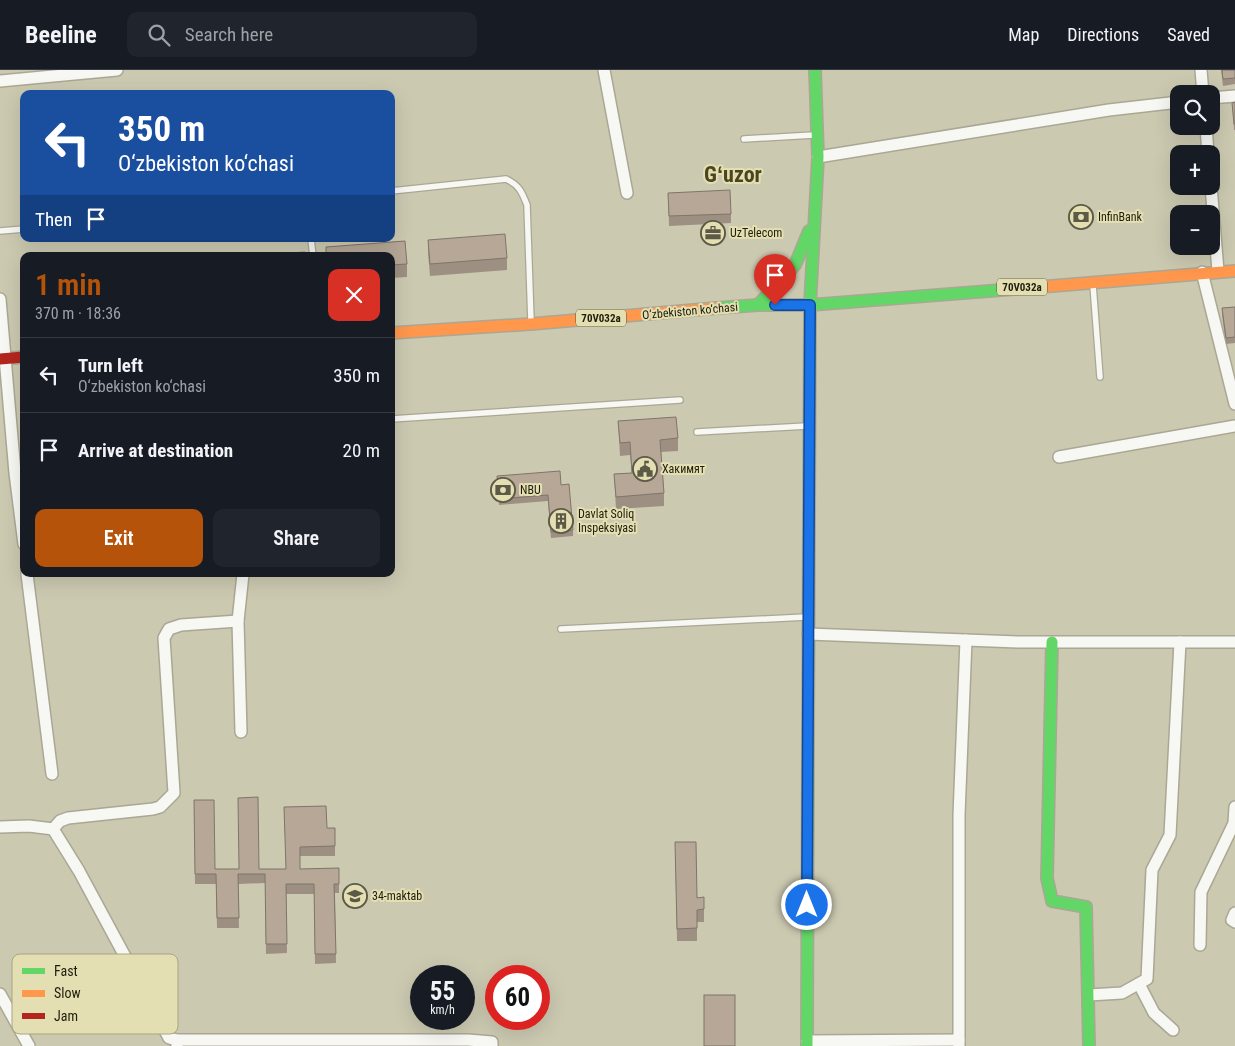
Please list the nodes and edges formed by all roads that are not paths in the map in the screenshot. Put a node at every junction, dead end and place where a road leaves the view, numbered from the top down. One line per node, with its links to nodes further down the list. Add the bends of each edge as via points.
1 (117, 70): 5 (street)
2 (604, 70): 14 (street)
3 (815, 70): 10 (main road)
4 (1201, 70): 6 (street)
5 (0, 81)
6 (1202, 85)
7 (1235, 96): 8 (street)
8 (1220, 97)
9 (1170, 103): 12 (street)
10 (817, 135): 11 (lane); 12 (main road)
11 (744, 139)
12 (818, 157): 16 (main road)
13 (395, 191): 26 (lane, via 506,179 514,182 521,189 527,205)
14 (627, 193)
15 (1212, 195): 21 (street)
16 (815, 218): 24 (main road, via 795,265); 25 (main road)
17 (20, 229): 18 (lane)
18 (0, 231)
19 (1235, 271): 21 (main road, 70V032a)
20 (1202, 272): 21 (main road, 70V032a); 22 (main road, 70V032a); 32 (street)
21 (1218, 272)
22 (1093, 282): 25 (main road, 70V032a); 30 (lane)
23 (0, 299): 29 (street)
24 (758, 305): 25 (main road, O‘zbekiston ko‘chasi / 70V032a); 26 (main road, O‘zbekiston ko‘chasi / 70V032a)
25 (810, 305): 34 (main road)
26 (531, 324): 27 (main road, O‘zbekiston ko‘chasi / 70V032a)
27 (395, 333)
28 (20, 357): 29 (main road)
29 (3, 359): 38 (street)
30 (1100, 377)
31 (680, 400): 33 (lane)
32 (1235, 404)
33 (395, 419)
34 (809, 426): 36 (lane); 41 (main road)
35 (1235, 426): 37 (street)
36 (697, 432)
37 (1059, 456)
38 (20, 512)
39 (27, 577): 50 (street)
40 (243, 577): 42 (street)
41 (808, 617): 43 (lane); 44 (main road)
42 (238, 621): 49 (street); 53 (street, via 181,625 169,629 164,638 174,794 160,807 68,818 60,820)
43 (561, 629)
44 (808, 634): 45 (street); 67 (main road)
45 (966, 640): 46 (street); 66 (street, via 959,815)
46 (1052, 642): 47 (street); 60 (main road, via 1047,878 1052,901 1086,907)
47 (1180, 642): 48 (street); 58 (street, via 1170,835 1152,870 1147,979)
48 (1235, 642)
49 (240, 732)
50 (52, 774)
51 (1235, 808): 56 (street, via 1234,823 1202,892)
52 (0, 827): 53 (street)
53 (53, 829): 57 (street)
54 (1235, 913): 55 (street, via 1232,920)
55 (1235, 922)
56 (1200, 945)
57 (124, 954)
58 (1139, 984): 60 (street, via 1122,993); 62 (street, via 1154,1013)
59 (0, 994): 61 (street)
60 (1089, 995): 70 (main road)
61 (12, 1016)
62 (1173, 1030)
63 (22, 1034): 68 (street)
64 (167, 1034): 65 (street)
65 (177, 1043): 69 (street, via 468,1040 492,1042)
66 (959, 1043): 67 (street)
67 (807, 1044)
68 (29, 1046)
69 (492, 1046)
70 (1089, 1046)

